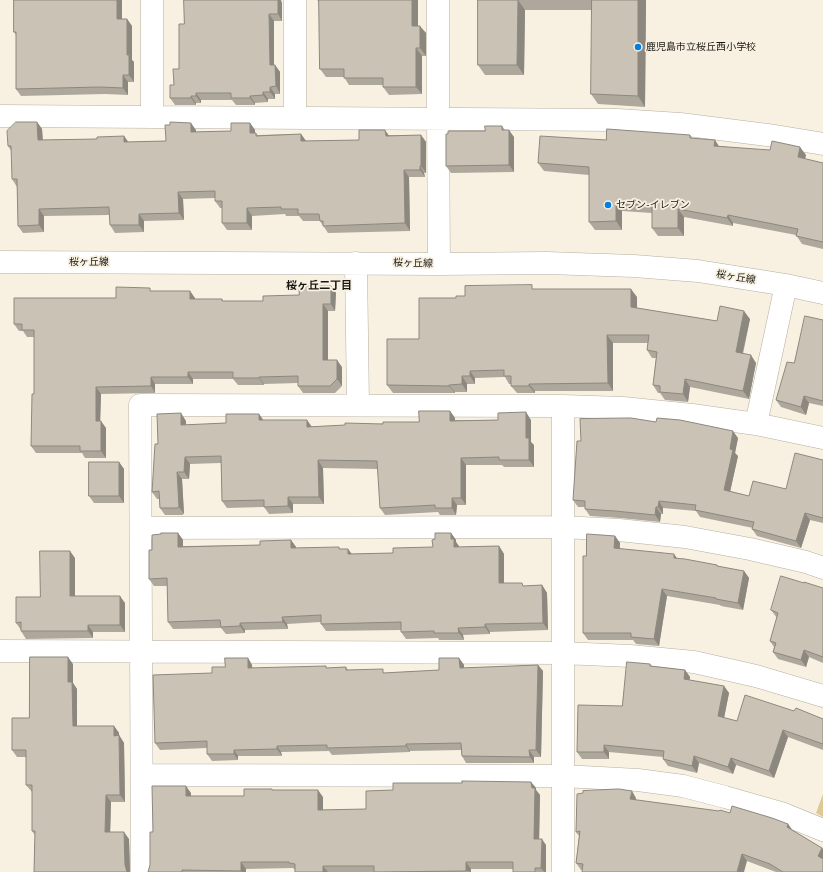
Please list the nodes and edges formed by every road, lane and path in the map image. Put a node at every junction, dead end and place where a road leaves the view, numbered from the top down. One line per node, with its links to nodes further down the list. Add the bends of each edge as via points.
1 (152, 0): 5 (street)
2 (295, 0): 6 (street)
3 (438, 0): 7 (street)
4 (0, 116): 5 (street)
5 (152, 117): 6 (street)
6 (295, 118): 7 (street)
7 (438, 118): 8 (street, via 618,120 680,124); 11 (street)
8 (823, 144)
9 (0, 262): 10 (street, 桜ヶ丘線)
10 (356, 263): 11 (street, 桜ヶ丘線); 14 (street)
11 (439, 264): 12 (street, 桜ヶ丘線, via 547,263 634,266 698,271)
12 (786, 285): 13 (street, 桜ヶ丘線); 16 (street)
13 (823, 293)
14 (358, 405): 15 (street); 19 (street, via 140,405)
15 (563, 406): 16 (street, via 623,408); 18 (street)
16 (756, 424): 17 (street)
17 (823, 438)
18 (563, 527): 19 (street); 20 (street, via 685,537 750,549); 23 (street)
19 (140, 528): 22 (street)
20 (823, 568)
21 (0, 651): 22 (street)
22 (141, 652): 23 (street); 25 (street)
23 (563, 653): 24 (street, via 694,662 756,676); 26 (street)
24 (823, 696)
25 (142, 775): 26 (street); 28 (street)
26 (563, 776): 27 (street, via 638,780 683,786 781,813); 29 (street)
27 (823, 830)
28 (142, 872)
29 (563, 872)

